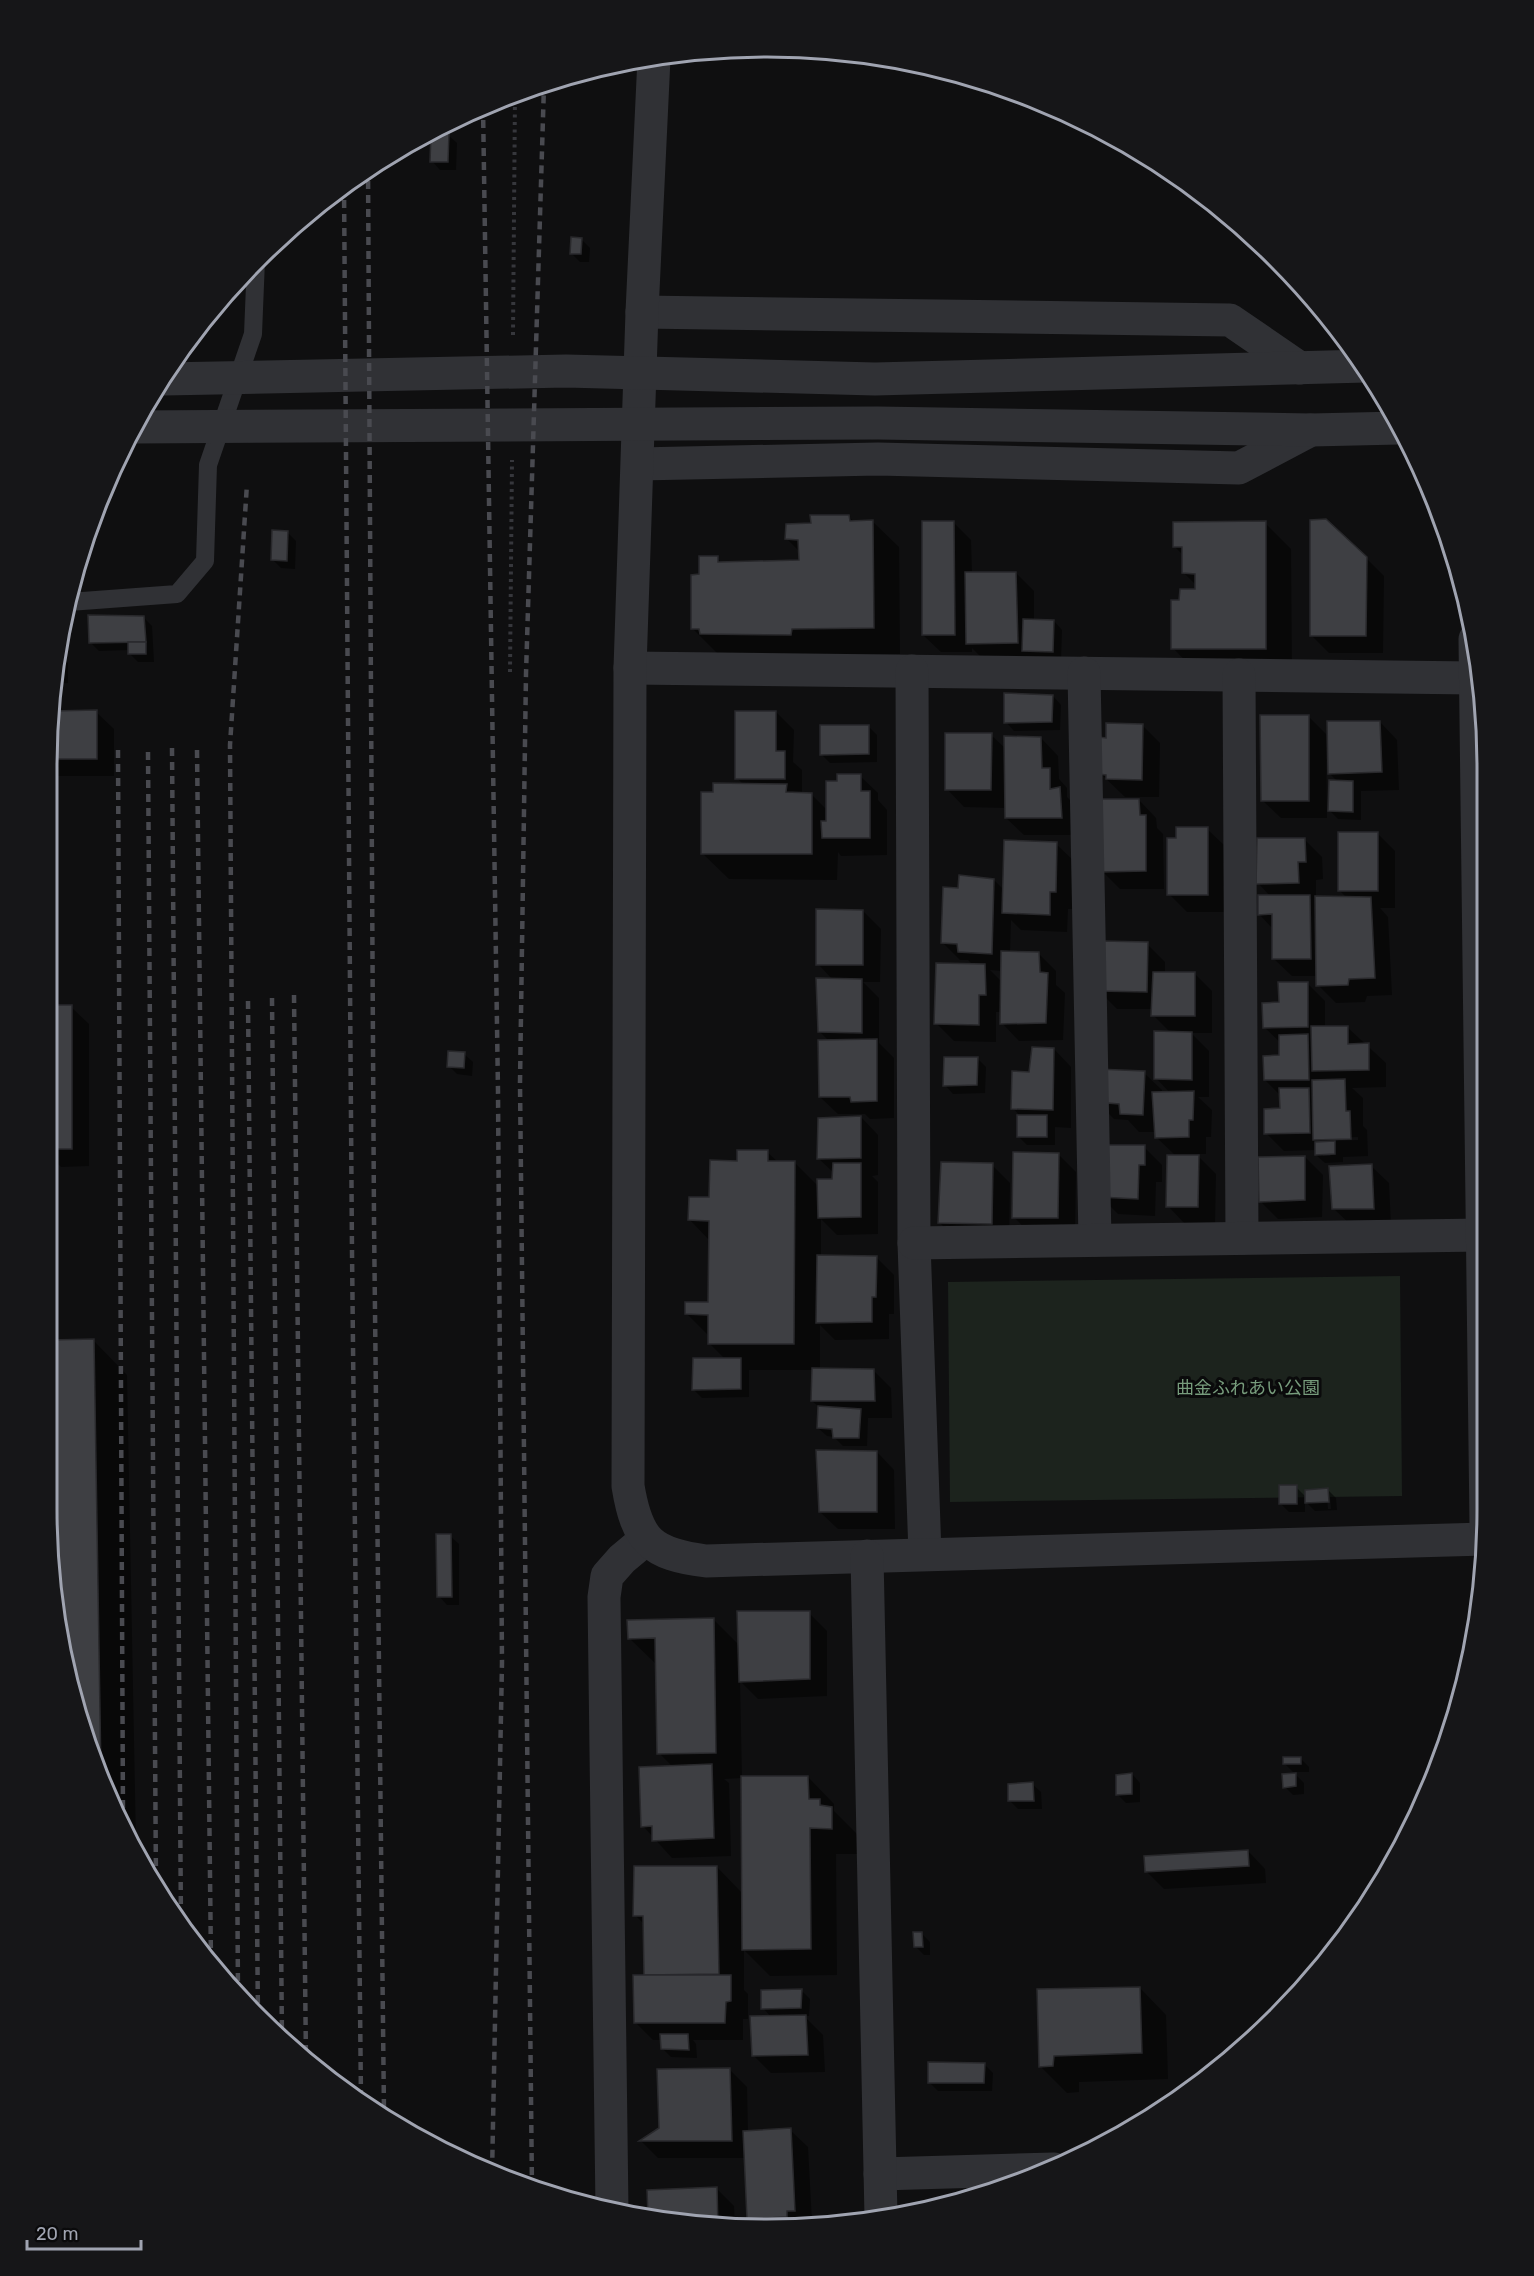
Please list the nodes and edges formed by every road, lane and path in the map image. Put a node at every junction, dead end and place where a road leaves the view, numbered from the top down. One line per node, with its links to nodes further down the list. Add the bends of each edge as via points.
1 (654, 67): 3 (street)
2 (255, 275): 11 (lane, via 253,334 208,465 205,561 177,594)
3 (642, 312): 5 (street, via 1230,320); 10 (street)
4 (1352, 366): 5 (street)
5 (1300, 368): 6 (street, via 875,379 566,371)
6 (174, 378)
7 (144, 427): 9 (street, via 878,423)
8 (1391, 428): 9 (street)
9 (1311, 430): 10 (street, via 1239,468 878,459)
10 (638, 464): 12 (street)
11 (77, 601)
12 (630, 668): 13 (street); 21 (street, via 628,1486 633,1515)
13 (912, 671): 14 (street); 20 (street)
14 (1084, 673): 15 (street); 19 (street)
15 (1239, 675): 16 (street); 18 (street)
16 (1471, 678)
17 (1477, 1236): 18 (street)
18 (1242, 1238): 19 (street)
19 (1095, 1240): 20 (street)
20 (914, 1243): 23 (street)
21 (646, 1539): 24 (street, via 664,1552 706,1561); 27 (street, via 608,1576 604,1598)
22 (1476, 1539): 23 (street)
23 (925, 1554): 24 (street)
24 (867, 1556): 26 (street)
25 (1026, 2170): 26 (street)
26 (880, 2174): 28 (street)
27 (612, 2201)
28 (881, 2209)

